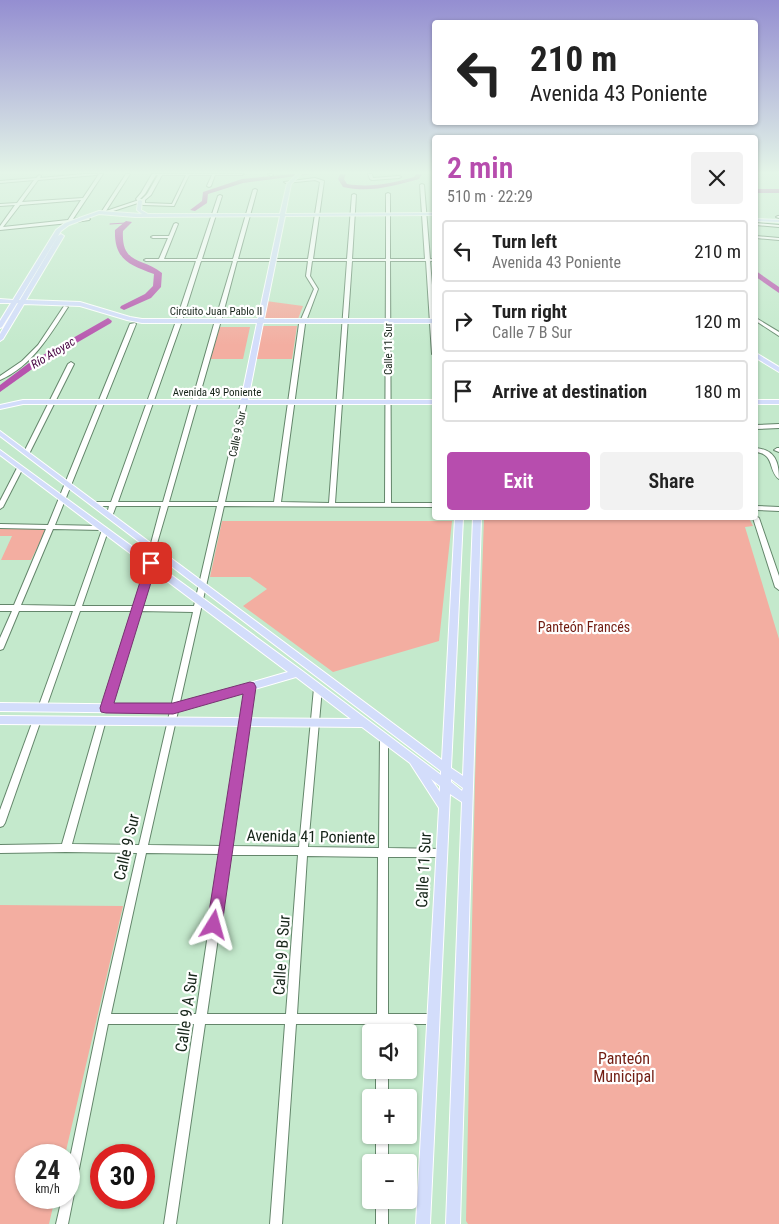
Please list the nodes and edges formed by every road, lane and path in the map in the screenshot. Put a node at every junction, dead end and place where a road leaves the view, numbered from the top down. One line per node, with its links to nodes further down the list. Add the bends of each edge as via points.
1 (61, 231): 16 (main road)
2 (64, 231): 15 (main road)
3 (173, 231): 12 (street)
4 (209, 231): 19 (street)
5 (243, 231): 20 (street)
6 (277, 231): 21 (main road, Calle 9 Sur)
7 (315, 231): 22 (street)
8 (352, 231): 23 (street)
9 (388, 231): 24 (street, Calle 11 Sur)
10 (425, 231): 25 (street)
11 (153, 236): 12 (street)
12 (170, 237): 18 (street)
13 (758, 237): 14 (street)
14 (779, 239)
15 (58, 241): 16 (main road); 29 (main road)
16 (51, 242): 28 (main road)
17 (146, 260): 18 (street)
18 (160, 260): 19 (street)
19 (199, 260): 20 (street); 34 (street)
20 (235, 260): 21 (street); 35 (street)
21 (271, 260): 22 (street); 36 (main road, Calle 9 Sur)
22 (311, 260): 23 (street); 33 (street, via 308,276 316,289)
23 (349, 260): 24 (street); 37 (street)
24 (388, 260): 25 (street); 38 (street, Calle 11 Sur)
25 (426, 260): 26 (street); 31 (street)
26 (432, 260)
27 (0, 303): 28 (main road, Circuito Juan Pablo II)
28 (14, 303): 29 (main road, Circuito Juan Pablo II); 41 (main road)
29 (23, 303): 30 (main road, Circuito Juan Pablo II); 34 (main road, Circuito Juan Pablo II, via 80,304 135,321); 43 (main road)
30 (66, 307): 40 (main road, Circuito Juan Pablo II); 47 (street, via 28,359)
31 (432, 307)
32 (758, 320): 42 (street)
33 (302, 322): 36 (main road, Circuito Juan Pablo II); 37 (main road, Circuito Juan Pablo II); 53 (street)
34 (178, 323): 35 (main road, Circuito Juan Pablo II); 40 (main road, Circuito Juan Pablo II); 50 (street)
35 (217, 323): 36 (main road, Circuito Juan Pablo II); 51 (street)
36 (258, 323): 52 (main road, Calle 9 Sur)
37 (345, 323): 38 (main road, Circuito Juan Pablo II); 54 (street)
38 (388, 323): 39 (main road, Circuito Juan Pablo II); 55 (street, Calle 11 Sur)
39 (432, 323)
40 (133, 324): 49 (street)
41 (0, 326)
42 (779, 334)
43 (0, 339)
44 (758, 355): 46 (main road)
45 (71, 364): 48 (street)
46 (779, 370)
47 (0, 378)
48 (51, 402): 49 (main road, Avenida 49 Poniente); 59 (main road, Avenida 49 Poniente); 67 (street)
49 (102, 402): 50 (main road, Avenida 49 Poniente); 71 (street)
50 (150, 402): 51 (main road, Avenida 49 Poniente); 74 (street)
51 (195, 402): 52 (main road, Avenida 49 Poniente); 75 (street)
52 (242, 402): 53 (main road, Avenida 49 Poniente); 80 (street, Calle 9 Sur)
53 (292, 402): 54 (main road, Avenida 49 Poniente); 76 (street)
54 (340, 402): 55 (main road, Avenida 49 Poniente); 77 (street)
55 (388, 402): 56 (main road, Avenida 49 Poniente); 78 (street, Calle 11 Sur)
56 (432, 402)
57 (758, 402): 58 (main road)
58 (779, 402)
59 (0, 406)
60 (779, 426): 61 (street)
61 (758, 427)
62 (0, 433): 67 (main road)
63 (0, 438): 69 (main road)
64 (0, 446): 69 (main road)
65 (758, 450): 70 (street, via 770,454)
66 (0, 452): 68 (main road)
67 (27, 452): 71 (main road)
68 (20, 468): 72 (main road); 81 (street)
69 (39, 471): 71 (main road); 72 (main road)
70 (779, 477)
71 (68, 484): 72 (street); 73 (main road)
72 (62, 499): 89 (street); 90 (main road)
73 (97, 504): 74 (street); 84 (main road)
74 (114, 504): 75 (street); 84 (street)
75 (165, 504): 80 (street); 91 (street)
76 (277, 504): 77 (street); 80 (street)
77 (332, 504): 78 (street)
78 (388, 504): 79 (street)
79 (432, 505)
80 (219, 506): 94 (street, Calle 9 Sur)
81 (0, 507)
82 (758, 508): 83 (street)
83 (779, 508)
84 (110, 514): 91 (main road)
85 (459, 520): 118 (main road, Calle 11 Sur)
86 (477, 520): 120 (main road)
87 (757, 520): 93 (street)
88 (0, 526): 89 (street)
89 (51, 526): 90 (street); 97 (street)
90 (103, 529): 92 (main road); 98 (street)
91 (152, 547): 94 (main road)
92 (151, 563): 95 (main road); 99 (street)
93 (778, 582)
94 (203, 584): 95 (street, Calle 9 Sur); 118 (main road)
95 (199, 599): 100 (street, Calle 9 Sur); 102 (main road)
96 (0, 608): 97 (street)
97 (16, 608): 98 (street); 101 (street)
98 (78, 608): 99 (street); 106 (street)
99 (136, 608): 100 (street); 107 (street)
100 (197, 609): 108 (street, Calle 9 Sur)
101 (0, 647)
102 (298, 673): 103 (main road); 104 (main road)
103 (250, 687): 108 (main road); 113 (street, Calle 9 A Sur)
104 (318, 688): 114 (street, Calle 9 B Sur); 115 (main road)
105 (0, 707): 106 (main road)
106 (42, 708): 107 (main road)
107 (106, 708): 108 (main road)
108 (173, 708): 112 (street, Calle 9 Sur)
109 (0, 720): 110 (main road)
110 (37, 720): 111 (main road); 123 (street)
111 (102, 720): 112 (main road); 124 (street)
112 (170, 721): 113 (main road); 126 (street, Calle 9 Sur)
113 (245, 722): 114 (main road); 127 (street, Calle 9 A Sur)
114 (315, 723): 115 (main road); 128 (street, Calle 9 B Sur)
115 (363, 723): 116 (main road)
116 (384, 738): 117 (main road); 129 (street)
117 (410, 758): 119 (main road); 122 (main road)
118 (446, 770): 119 (main road, Calle 11 Sur); 120 (main road)
119 (445, 784): 121 (main road); 122 (main road, Calle 11 Sur)
120 (468, 786): 121 (main road)
121 (467, 800): 145 (main road)
122 (444, 807): 130 (main road, Calle 11 Sur)
123 (0, 823)
124 (66, 848): 125 (street, Avenida 41 Poniente); 126 (street, Avenida 41 Poniente)
125 (0, 849)
126 (143, 849): 127 (street, Avenida 41 Poniente); 134 (street, Calle 9 Sur)
127 (226, 850): 128 (street, Avenida 41 Poniente); 131 (street, Calle 9 A Sur)
128 (303, 851): 129 (street, Avenida 41 Poniente); 132 (street, Calle 9 B Sur)
129 (383, 852): 130 (street, Avenida 41 Poniente); 133 (street)
130 (442, 853): 135 (main road, Calle 11 Sur)
131 (201, 1018): 132 (street); 134 (street); 141 (street, Calle 9 A Sur)
132 (291, 1018): 133 (street); 142 (street, Calle 9 B Sur)
133 (382, 1018): 135 (street); 136 (street)
134 (104, 1019): 137 (street, Calle 9 Sur)
135 (433, 1019): 144 (main road, Calle 11 Sur)
136 (382, 1024)
137 (79, 1144)
138 (65, 1209): 140 (street)
139 (382, 1209): 143 (street)
140 (62, 1224)
141 (170, 1224)
142 (276, 1224)
143 (382, 1224)
144 (422, 1224)
145 (453, 1224)

